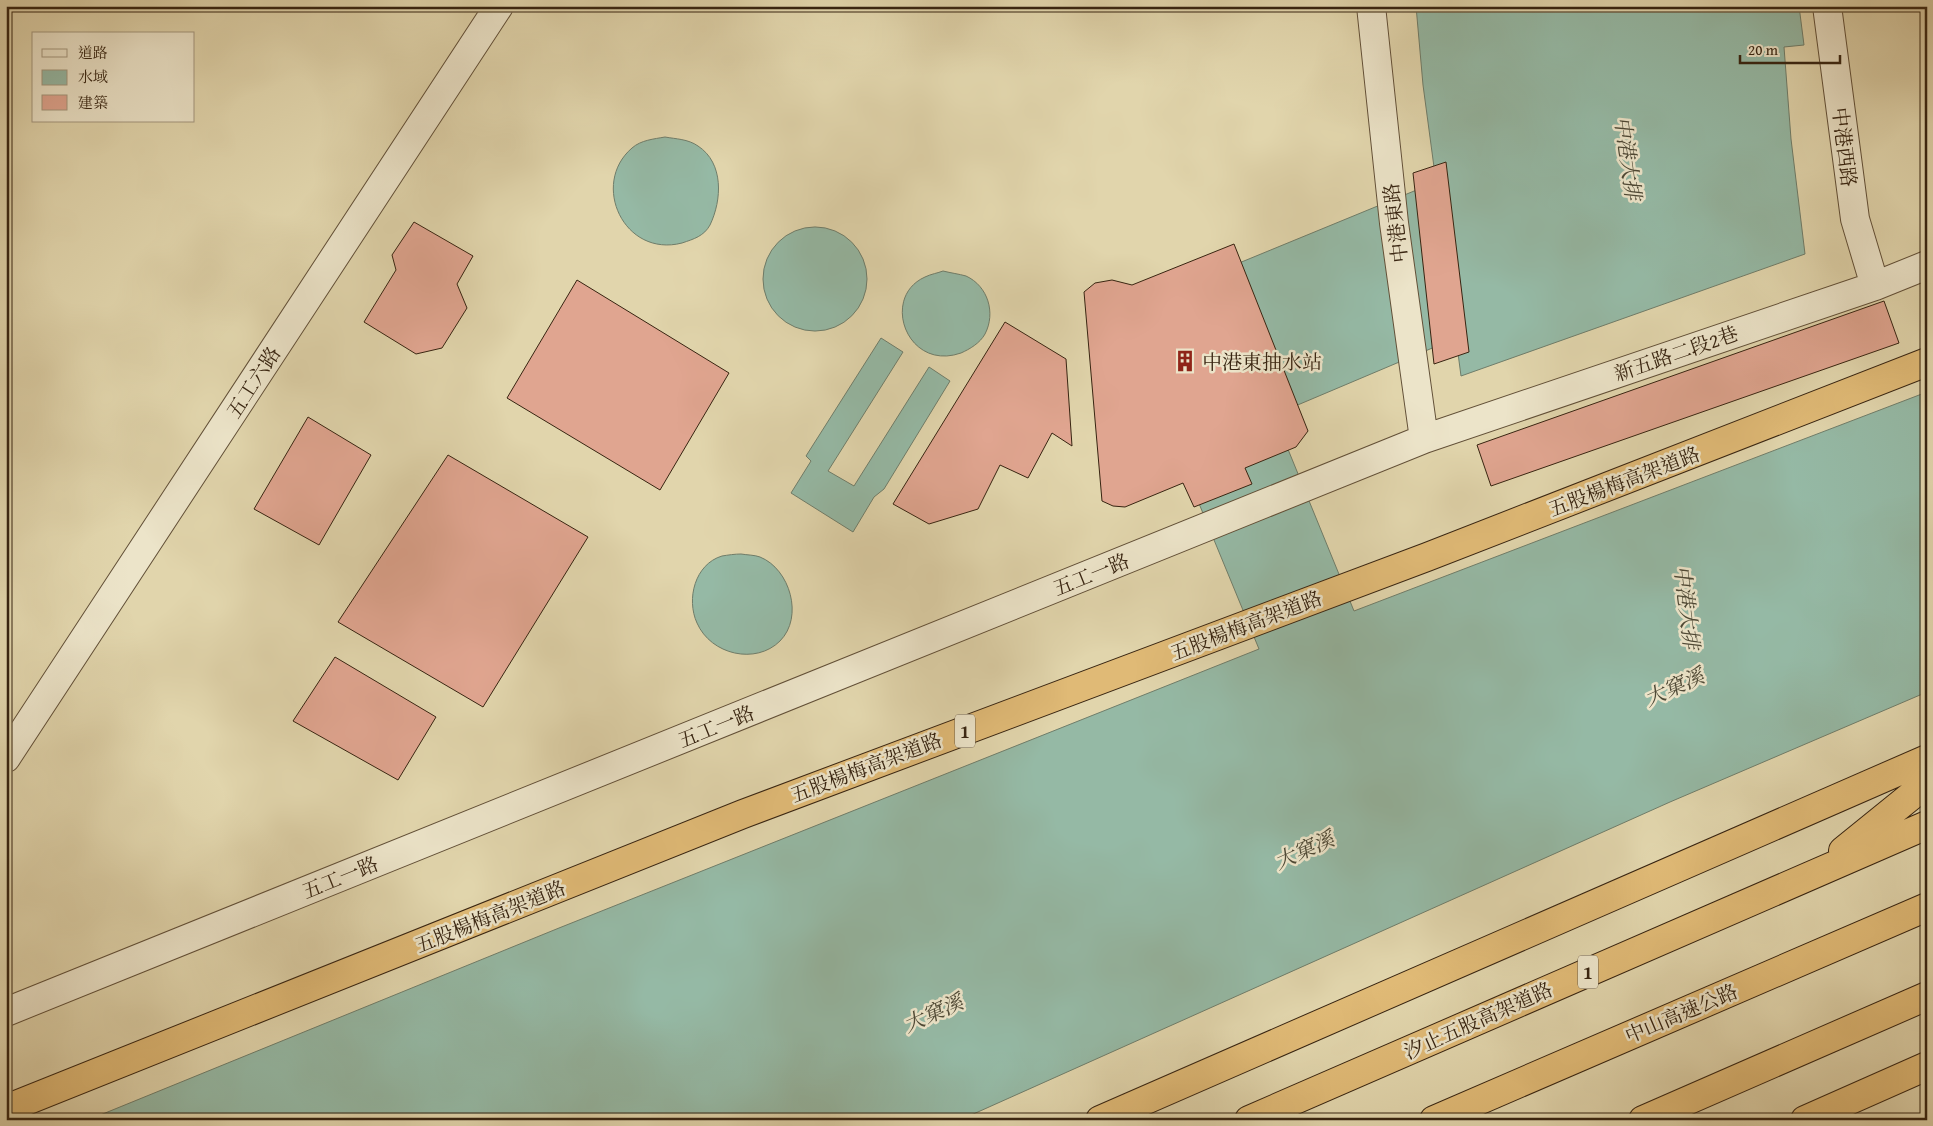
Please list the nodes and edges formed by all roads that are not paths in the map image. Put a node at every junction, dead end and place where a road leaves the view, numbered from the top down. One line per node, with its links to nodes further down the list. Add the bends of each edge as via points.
1 (1371, 6): 7 (street, 中港東路, via 1394,223)
2 (1827, 6): 5 (street, 中港西路, via 1855,219)
3 (494, 8): 8 (street, 五工六路)
4 (1927, 265): 5 (street, 新五路二段2巷)
5 (1875, 286): 7 (street, 新五路二段2巷)
6 (1927, 362): 17 (highway, 五股楊梅高架道路 / 1, via 1427,557 743,814)
7 (1424, 439): 15 (street, 五工一路)
8 (6, 758)
9 (1927, 760): 18 (highway)
10 (1927, 783): 12 (highway)
11 (1927, 825): 12 (highway, 汐止五股高架道路 / 1)
12 (1819, 871): 19 (highway, 汐止五股高架道路 / 1)
13 (1927, 907): 20 (highway, 中山高速公路)
14 (1927, 996): 21 (highway)
15 (6, 1012)
16 (1927, 1066): 22 (highway)
17 (6, 1109)
18 (1100, 1120)
19 (1249, 1120)
20 (1434, 1120)
21 (1643, 1120)
22 (1805, 1120)

